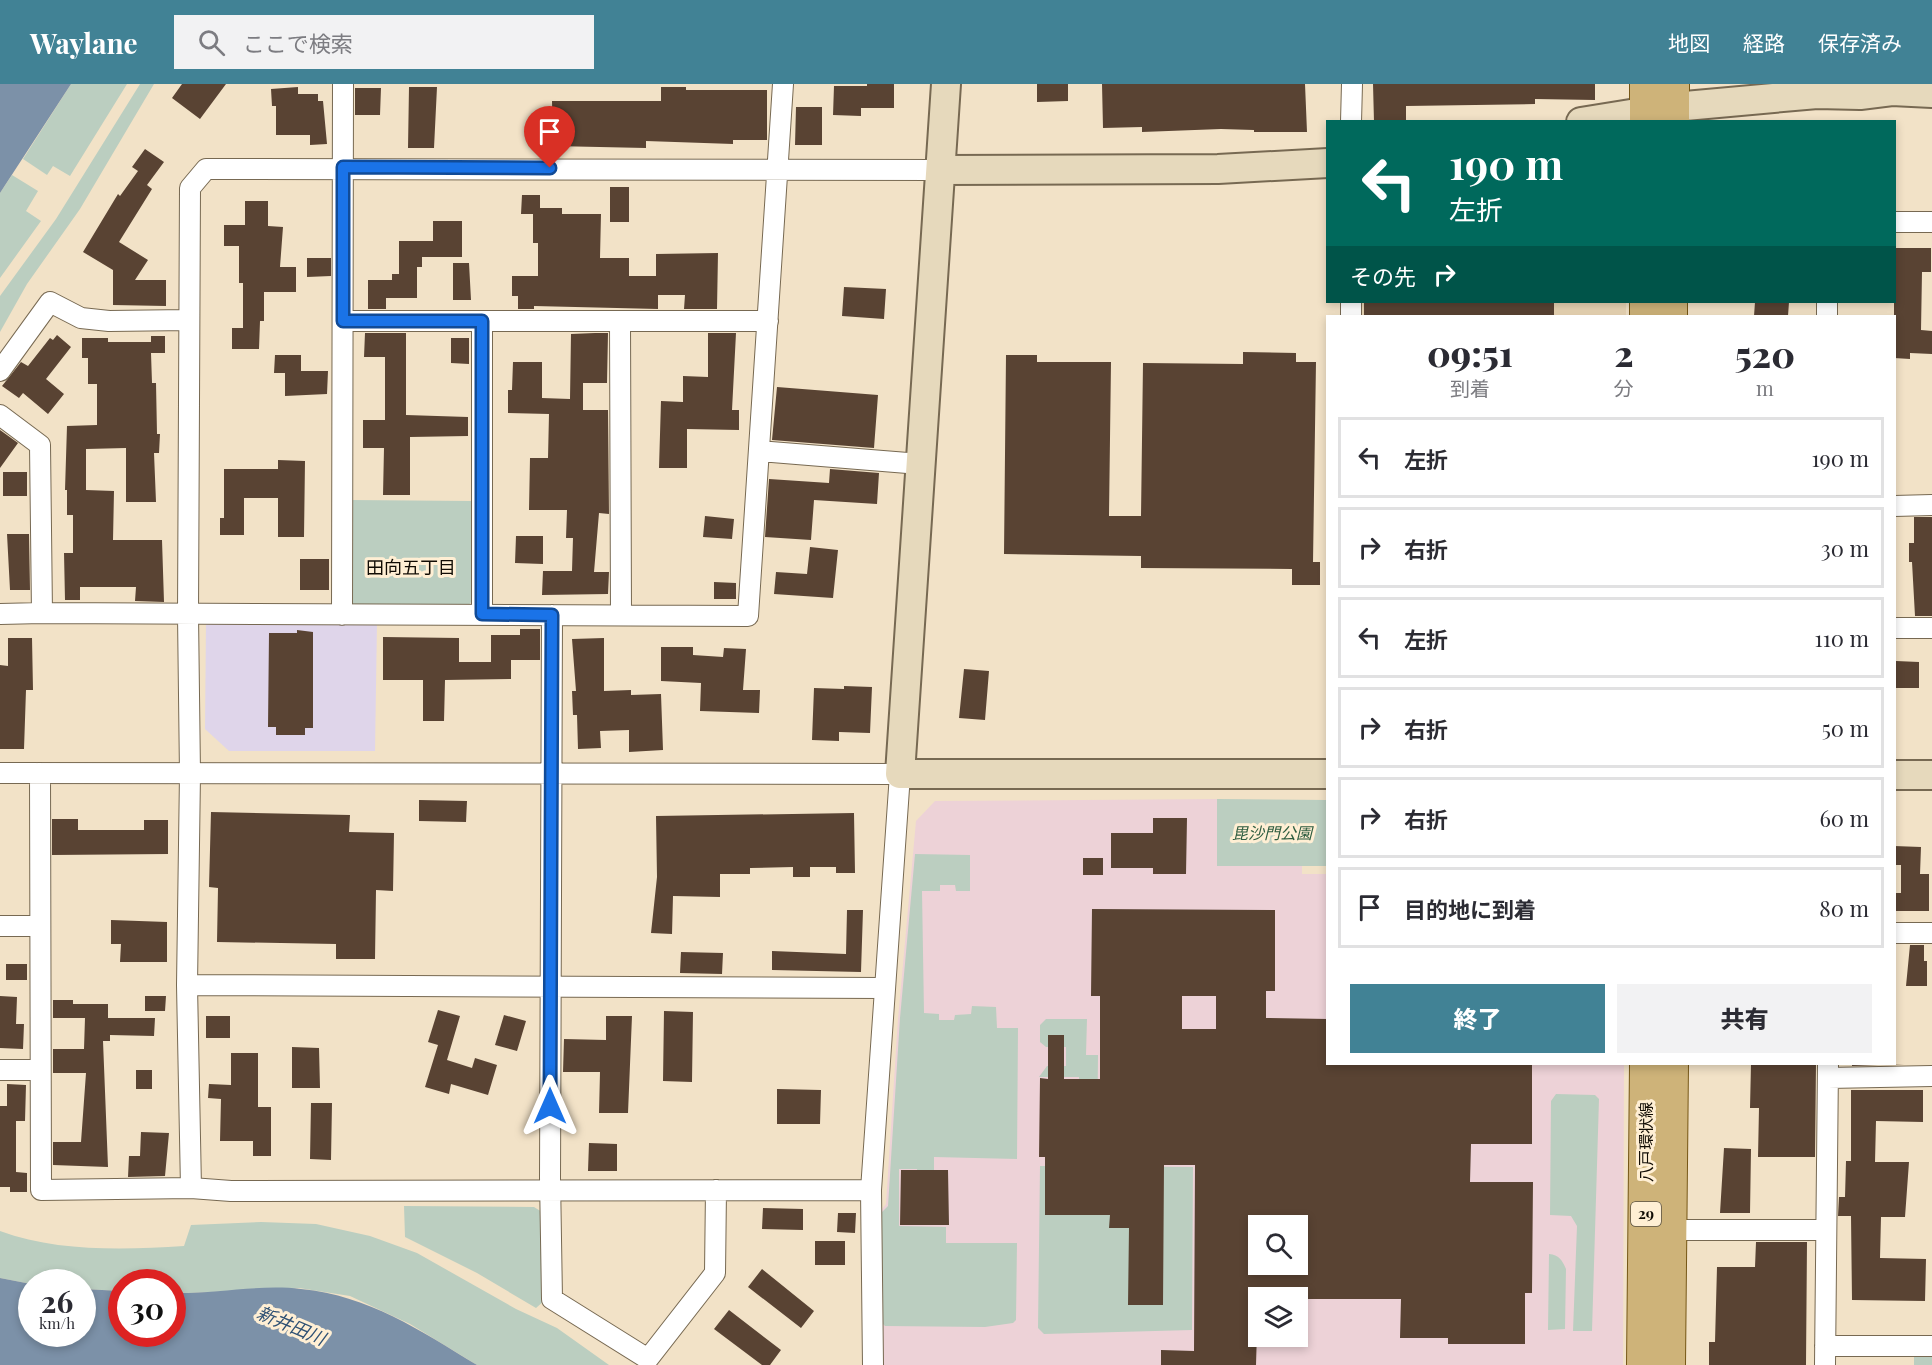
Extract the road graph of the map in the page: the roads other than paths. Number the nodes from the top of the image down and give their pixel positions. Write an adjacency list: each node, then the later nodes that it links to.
1 (343, 84): 10 (street)
2 (783, 84): 11 (street)
3 (946, 84): 12 (street)
4 (1352, 84): 7 (street)
5 (1932, 93): 6 (street)
6 (1660, 105): 8 (street)
7 (1352, 120)
8 (1590, 120)
9 (1326, 163): 12 (street)
10 (343, 167): 11 (street); 15 (street); 16 (street)
11 (780, 168): 12 (street); 18 (street)
12 (942, 170): 23 (street)
13 (1896, 222): 14 (street)
14 (1932, 222)
15 (188, 320): 20 (street); 29 (street)
16 (343, 321): 17 (street); 30 (street)
17 (482, 321): 19 (street); 28 (street)
18 (768, 321): 19 (street); 22 (street)
19 (620, 322): 32 (street)
20 (0, 371)
21 (0, 415): 26 (street)
22 (759, 451): 23 (street); 32 (street)
23 (920, 464): 39 (street)
24 (1932, 505): 25 (street)
25 (1896, 506)
26 (42, 613): 27 (street); 29 (street)
27 (0, 614)
28 (482, 614): 30 (street); 31 (street)
29 (188, 615): 30 (street); 37 (street)
30 (342, 615)
31 (552, 615): 32 (street); 38 (street)
32 (621, 615)
33 (1896, 628): 34 (street)
34 (1932, 628)
35 (0, 773): 36 (street)
36 (40, 773): 37 (street); 44 (street)
37 (190, 774): 38 (street); 47 (street)
38 (550, 774): 39 (street); 48 (street)
39 (900, 774): 40 (street); 49 (street)
40 (1326, 774)
41 (1896, 775): 42 (street)
42 (1932, 775)
43 (0, 926): 44 (street)
44 (39, 926): 53 (street)
45 (1896, 933): 46 (street)
46 (1932, 933)
47 (187, 985): 48 (street); 56 (street)
48 (550, 987): 49 (street); 57 (street)
49 (884, 988): 59 (street)
50 (1646, 1065): 65 (main road, 八戸環状線 / 29)
51 (1671, 1065): 60 (main road, 八戸環状線 / 29)
52 (0, 1070): 53 (street)
53 (39, 1070): 56 (street)
54 (1828, 1071): 55 (street); 61 (street)
55 (1932, 1076)
56 (191, 1188): 57 (street)
57 (550, 1190): 58 (street); 58 (street)
58 (716, 1190): 59 (street)
59 (871, 1190): 64 (street)
60 (1670, 1230): 61 (street); 66 (main road, 八戸環状線 / 29)
61 (1825, 1230): 63 (street)
62 (1932, 1346): 63 (street)
63 (1825, 1355)
64 (873, 1365)
65 (1643, 1365)
66 (1669, 1365)

